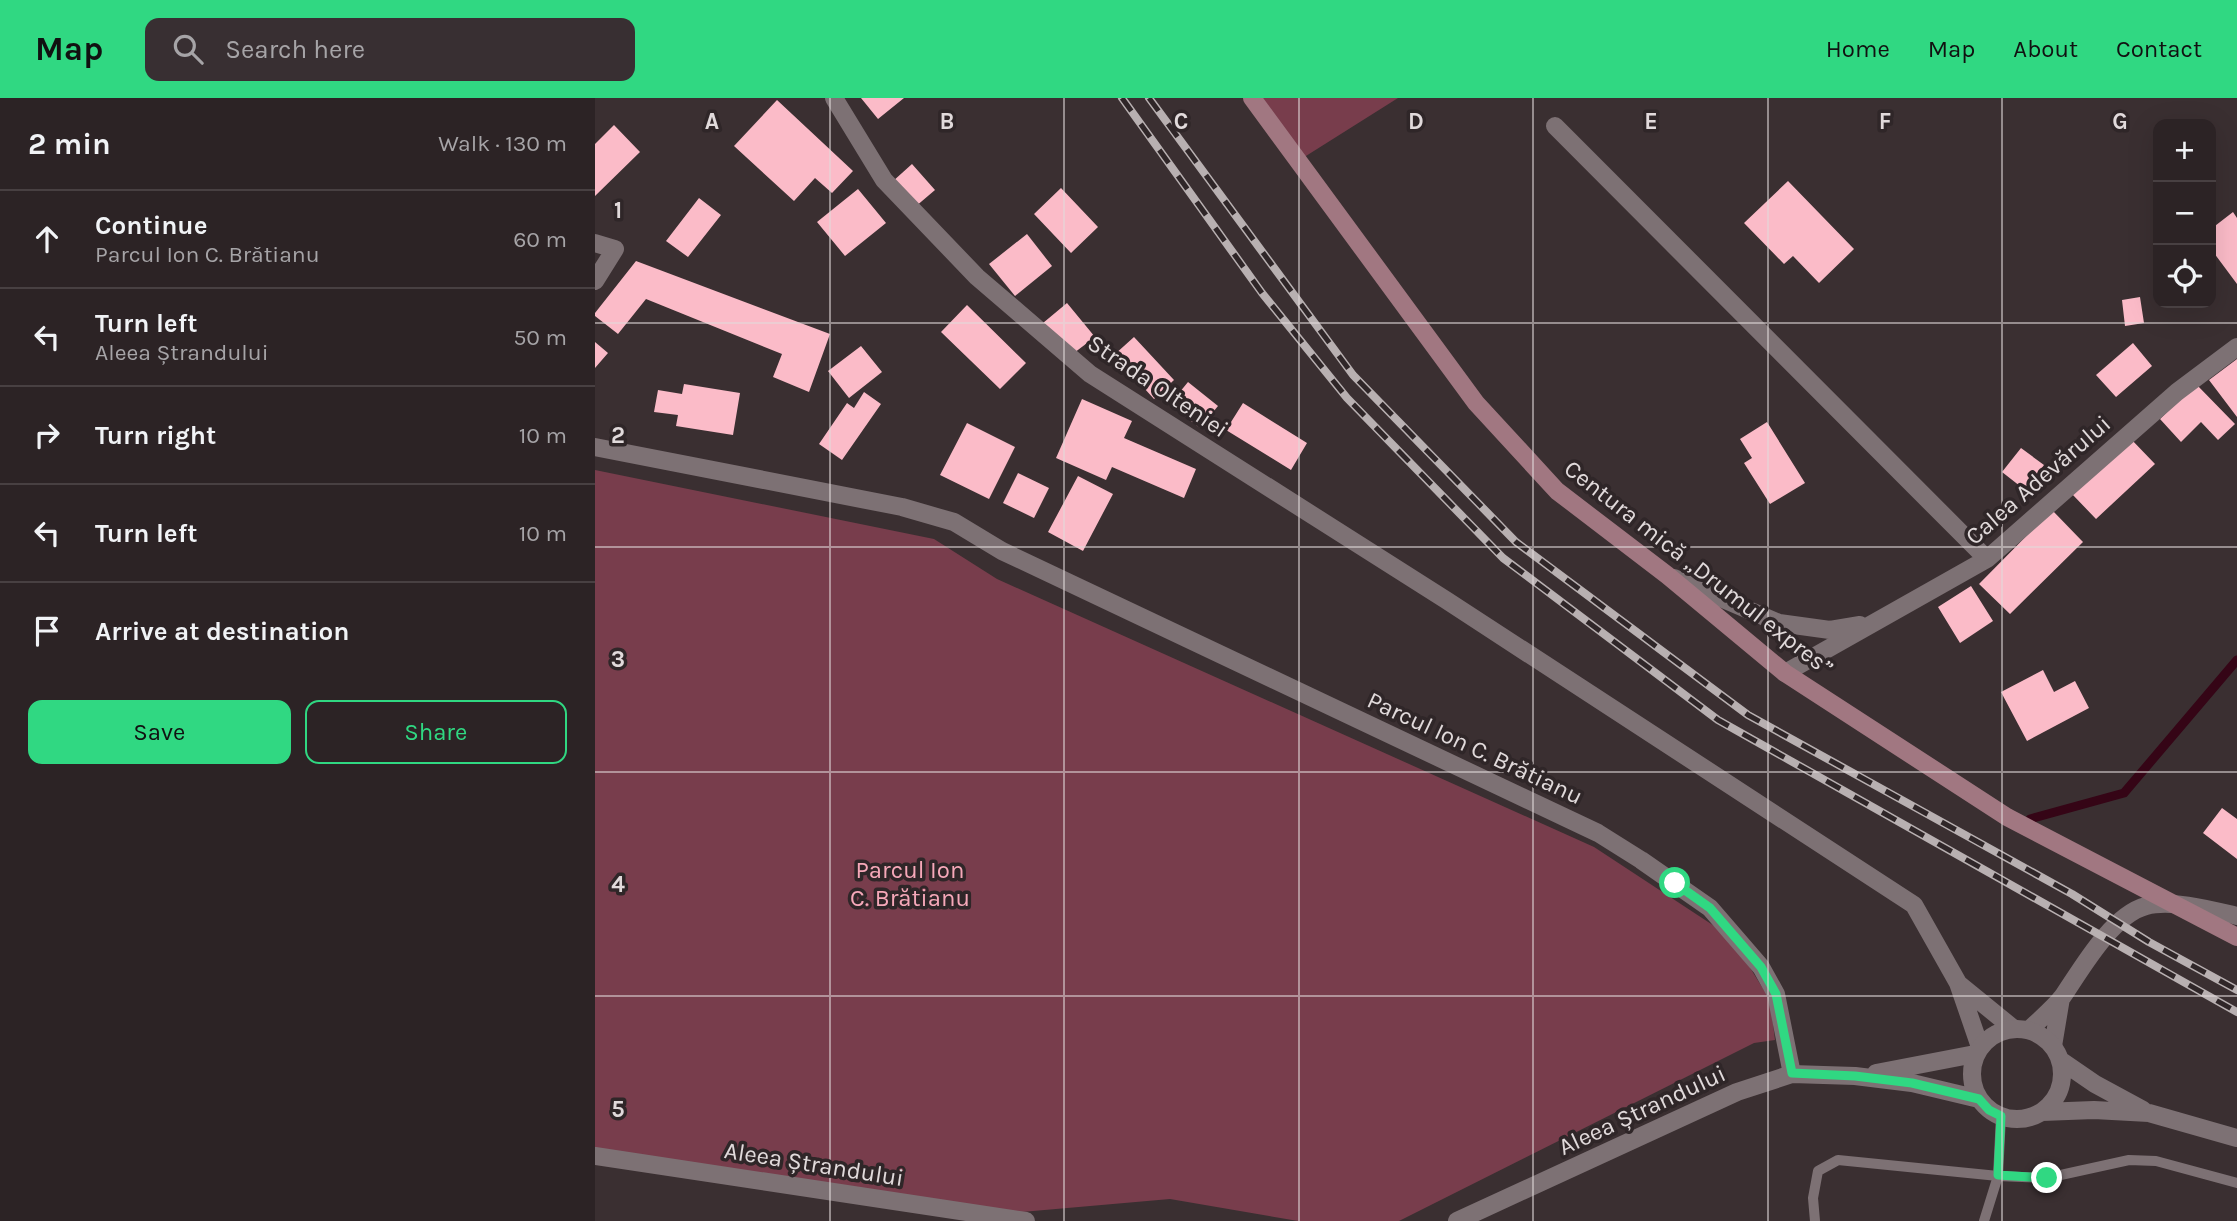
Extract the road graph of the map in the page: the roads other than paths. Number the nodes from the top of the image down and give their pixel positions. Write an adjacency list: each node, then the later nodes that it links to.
1 (834, 98): 14 (street, Strada Olteniei)
2 (1252, 98): 9 (main road, Centura mică „Drumul expres”)
3 (1555, 126): 8 (street)
4 (595, 243): 5 (street)
5 (595, 281)
6 (2237, 347): 8 (street, Calea Adevărului)
7 (595, 447): 19 (street, Parcul Ion C. Brătianu)
8 (1987, 559): 10 (street, Calea Adevărului)
9 (1667, 575): 10 (street); 11 (main road, Centura mică „Drumul expres”)
10 (1874, 623): 11 (street, Calea Adevărului)
11 (1784, 673): 13 (main road, Centura mică „Drumul expres”)
12 (2237, 916): 15 (street)
13 (2237, 937)
14 (1958, 983): 16 (street); 17 (street)
15 (2061, 998): 16 (street); 18 (street)
16 (2021, 1030): 17 (street); 18 (street)
17 (1977, 1051): 20 (street, Aleea Ștrandului); 21 (street)
18 (2057, 1053): 22 (street); 23 (street)
19 (1792, 1073): 20 (street, Aleea Ștrandului); 31 (street, Aleea Ștrandului)
20 (1855, 1076): 21 (street, Aleea Ștrandului)
21 (1979, 1099): 24 (street)
22 (2042, 1112): 23 (street); 24 (street)
23 (2149, 1114): 25 (street)
24 (2001, 1116): 27 (lane)
25 (2237, 1138)
26 (595, 1156): 29 (street, Aleea Ștrandului)
27 (1998, 1175): 28 (lane); 32 (lane); 33 (lane)
28 (2237, 1183)
29 (988, 1218): 30 (street, Aleea Ștrandului)
30 (1026, 1221)
31 (1457, 1221)
32 (1815, 1221)
33 (1984, 1221)

